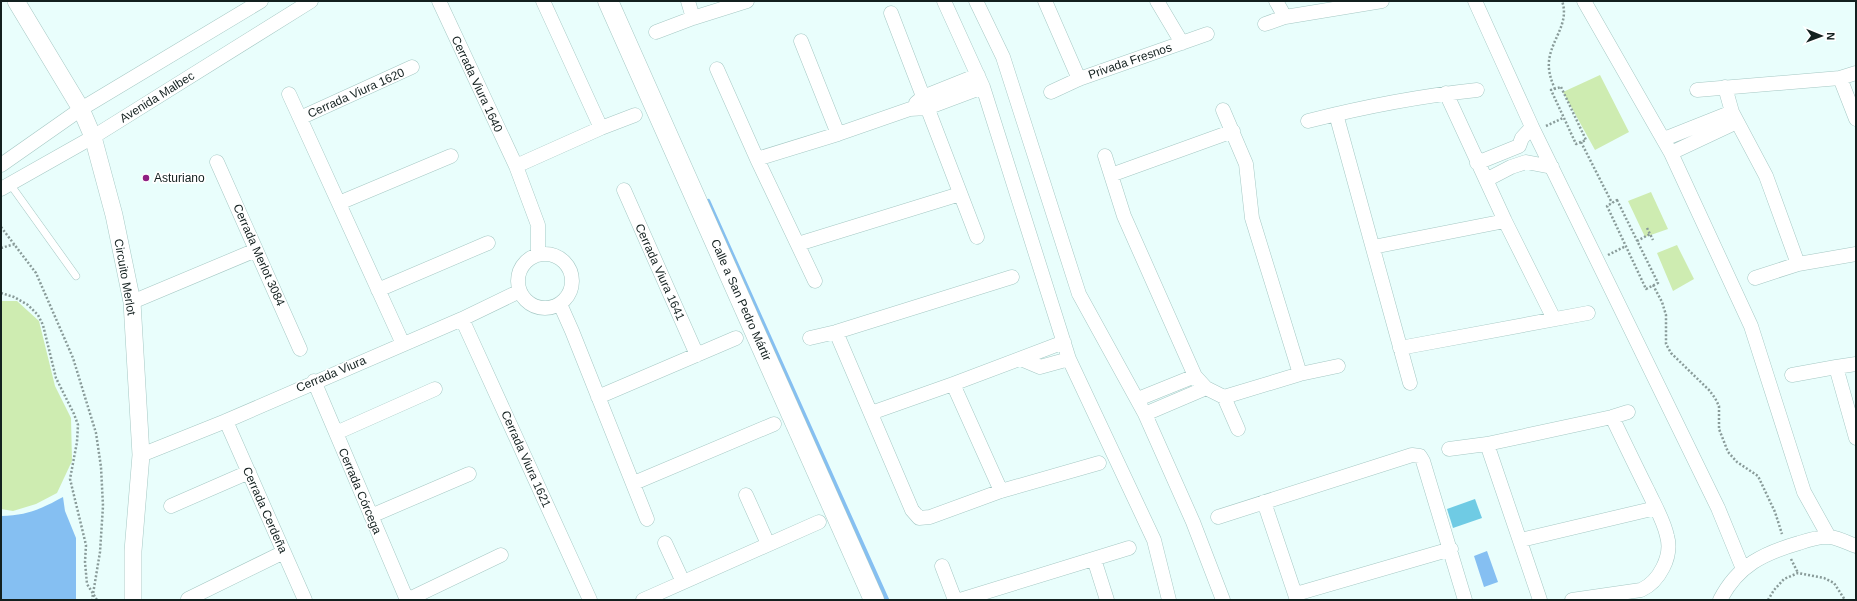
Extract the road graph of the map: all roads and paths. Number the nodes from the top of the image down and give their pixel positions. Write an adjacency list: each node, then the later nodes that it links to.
1 (16, 1): 40 (street, Circuito Merlot)
2 (261, 1): 40 (street)
3 (311, 1): 53 (street, Avenida Malbec)
4 (439, 1): 65 (street, Cerrada Viura 1640)
5 (543, 1): 49 (street)
6 (608, 1): 178 (main road, Calle a San Pedro Mártir)
7 (688, 1): 20 (street)
8 (747, 1): 20 (street)
9 (944, 1): 31 (street)
10 (976, 1): 128 (street)
11 (1045, 1): 29 (street, Privada Fresnos)
12 (1157, 1): 25 (street, Privada Fresnos)
13 (1276, 1): 19 (street)
14 (1382, 1): 19 (street)
15 (1475, 1): 50 (street)
16 (1562, 1): 33 (path)
17 (1584, 1): 54 (street)
18 (892, 13): 39 (street)
19 (1285, 17): 21 (street)
20 (693, 18): 22 (street)
21 (1265, 24)
22 (656, 32)
23 (1207, 34): 25 (street, Privada Fresnos)
24 (801, 41): 52 (street)
25 (1182, 43): 29 (street, Privada Fresnos)
26 (412, 67): 45 (street, Cerrada Viura 1620)
27 (717, 69): 60 (street)
28 (1856, 73): 30 (street)
29 (1079, 78): 36 (street, Privada Fresnos)
30 (1840, 78): 32 (street); 47 (street)
31 (980, 81): 39 (street); 108 (street)
32 (1725, 87): 35 (street); 44 (street)
33 (1555, 89): 46 (path); 55 (path)
34 (1477, 90): 37 (street)
35 (1697, 90)
36 (1052, 92)
37 (1446, 93): 42 (street); 64 (street)
38 (289, 94): 45 (street, Cerrada Viura 1620)
39 (925, 102): 52 (street); 71 (street)
40 (81, 109): 53 (street, Circuito Merlot); 61 (street)
41 (1223, 110): 51 (street)
42 (1336, 114): 48 (street); 85 (street)
43 (635, 115): 49 (street)
44 (1734, 117): 54 (street); 57 (street); 91 (street)
45 (300, 118): 72 (street, Cerrada Viura 1620)
46 (1563, 118): 50 (path); 55 (path)
47 (1856, 119)
48 (1308, 121)
49 (601, 128): 65 (street)
50 (1534, 129): 56 (street); 66 (street)
51 (1233, 131): 67 (street); 118 (street)
52 (838, 134): 60 (street)
53 (93, 137): 69 (street, Avenida Malbec); 100 (street, Circuito Merlot)
54 (1664, 139): 57 (street)
55 (1581, 142): 73 (path)
56 (1519, 146): 63 (street); 64 (street)
57 (1672, 153): 154 (street)
58 (451, 156): 72 (street)
59 (1104, 156): 67 (street)
60 (757, 159): 83 (street)
61 (2, 162)
62 (218, 162): 87 (street, Cerrada Merlot 3084)
63 (1526, 162): 66 (street); 68 (street)
64 (1478, 163): 68 (street)
65 (516, 166): 89 (street, Cerrada Viura 1640)
66 (1552, 167): 90 (street)
67 (1111, 175): 120 (street)
68 (1486, 180): 74 (street)
69 (5, 186): 92 (lane)
70 (624, 190): 112 (street, Cerrada Viura 1641)
71 (960, 194): 78 (street); 83 (street)
72 (339, 203): 97 (street, Cerrada Viura 1620)
73 (1612, 203): 80 (path); 84 (path)
74 (1504, 221): 85 (street); 104 (street)
75 (1, 227): 82 (path)
76 (1647, 228): 77 (path)
77 (1650, 234): 79 (path); 80 (path)
78 (977, 237)
79 (1654, 240)
80 (1637, 241): 96 (path)
81 (488, 243): 97 (street)
82 (15, 244): 86 (path); 168 (path)
83 (798, 244): 95 (street)
84 (1626, 246): 90 (path); 96 (path)
85 (1373, 247): 110 (street)
86 (1, 248)
87 (256, 250): 100 (street); 111 (street, Cerrada Merlot 3084)
88 (1856, 254): 91 (street)
89 (538, 255): 98 (street); 101 (street)
90 (1597, 260): 166 (street)
91 (1798, 264): 94 (street)
92 (76, 276)
93 (1012, 277): 105 (street)
94 (1755, 278)
95 (815, 281)
96 (1653, 285): 158 (path)
97 (378, 290): 109 (street, Cerrada Viura 1620)
98 (520, 291): 101 (street); 103 (street, Cerrada Viura)
99 (1, 293): 168 (path)
100 (132, 302): 140 (street, Circuito Merlot)
101 (560, 304): 126 (street)
102 (1588, 313): 104 (street)
103 (462, 319): 109 (street, Cerrada Viura); 176 (street, Cerrada Viura 1621)
104 (1554, 319): 110 (street)
105 (836, 332): 107 (street); 130 (street)
106 (736, 338): 112 (street)
107 (810, 338)
108 (1064, 342): 113 (street); 114 (street)
109 (402, 344): 121 (street, Cerrada Viura)
110 (1400, 348): 122 (street)
111 (300, 349)
112 (697, 355): 126 (street)
113 (1021, 359): 114 (street); 123 (street)
114 (1069, 359): 182 (street)
115 (1856, 364): 117 (street)
116 (1338, 366): 118 (street)
117 (1836, 367): 119 (street); 137 (street)
118 (1300, 374): 127 (street)
119 (1792, 375)
120 (1195, 376): 124 (street); 128 (street)
121 (314, 381): 133 (street, Cerrada Viura); 136 (street, Cerrada Córcega)
122 (1410, 383)
123 (953, 384): 130 (street); 145 (street)
124 (1206, 388): 127 (street); 131 (street)
125 (435, 389): 136 (street)
126 (598, 397): 144 (street)
127 (1224, 398): 135 (street)
128 (1138, 399): 131 (street)
129 (1628, 412): 132 (street)
130 (871, 413): 145 (street)
131 (1145, 414): 183 (street)
132 (1612, 417): 138 (street); 149 (street)
133 (226, 421): 140 (street, Cerrada Viura); 142 (street, Cerrada Cerdeña)
134 (774, 424): 144 (street)
135 (1238, 429)
136 (336, 433): 150 (street, Cerrada Córcega)
137 (1856, 438)
138 (1487, 444): 139 (street); 155 (street)
139 (1449, 449)
140 (142, 455): 173 (street, Circuito Merlot)
141 (1099, 463): 145 (street)
142 (249, 472): 148 (street); 162 (street, Cerrada Cerdeña)
143 (469, 474): 150 (street)
144 (634, 483): 152 (street)
145 (1001, 491)
146 (746, 495): 157 (street)
147 (1264, 502): 151 (street); 161 (street); 169 (street)
148 (171, 506)
149 (1656, 508): 155 (street); 186 (street)
150 (371, 516): 175 (street, Cerrada Córcega)
151 (1218, 517)
152 (648, 519)
153 (819, 522): 157 (street)
154 (1829, 537): 158 (street); 159 (street)
155 (1521, 540): 185 (street)
156 (665, 543): 167 (street)
157 (768, 544): 167 (street)
158 (1786, 546): 166 (street)
159 (1856, 546)
160 (1129, 548): 164 (street)
161 (1451, 550): 169 (street); 184 (street)
162 (284, 552): 170 (street); 174 (street, Cerrada Cerdeña)
163 (501, 555): 175 (street)
164 (1094, 559): 180 (street); 181 (street)
165 (942, 566): 179 (street)
166 (1743, 569): 187 (street)
167 (683, 582): 177 (street)
168 (93, 595): 171 (path); 172 (path)
169 (1296, 597)
170 (188, 598)
171 (92, 600)
172 (96, 600)
173 (133, 600)
174 (305, 600)
175 (407, 600)
176 (590, 600)
177 (643, 600)
178 (874, 600)
179 (955, 600)
180 (960, 600)
181 (1107, 600)
182 (1169, 600)
183 (1223, 600)
184 (1465, 600)
185 (1540, 600)
186 (1572, 600)
187 (1720, 600)
188 (1768, 600): 189 (path)
189 (1845, 600)

